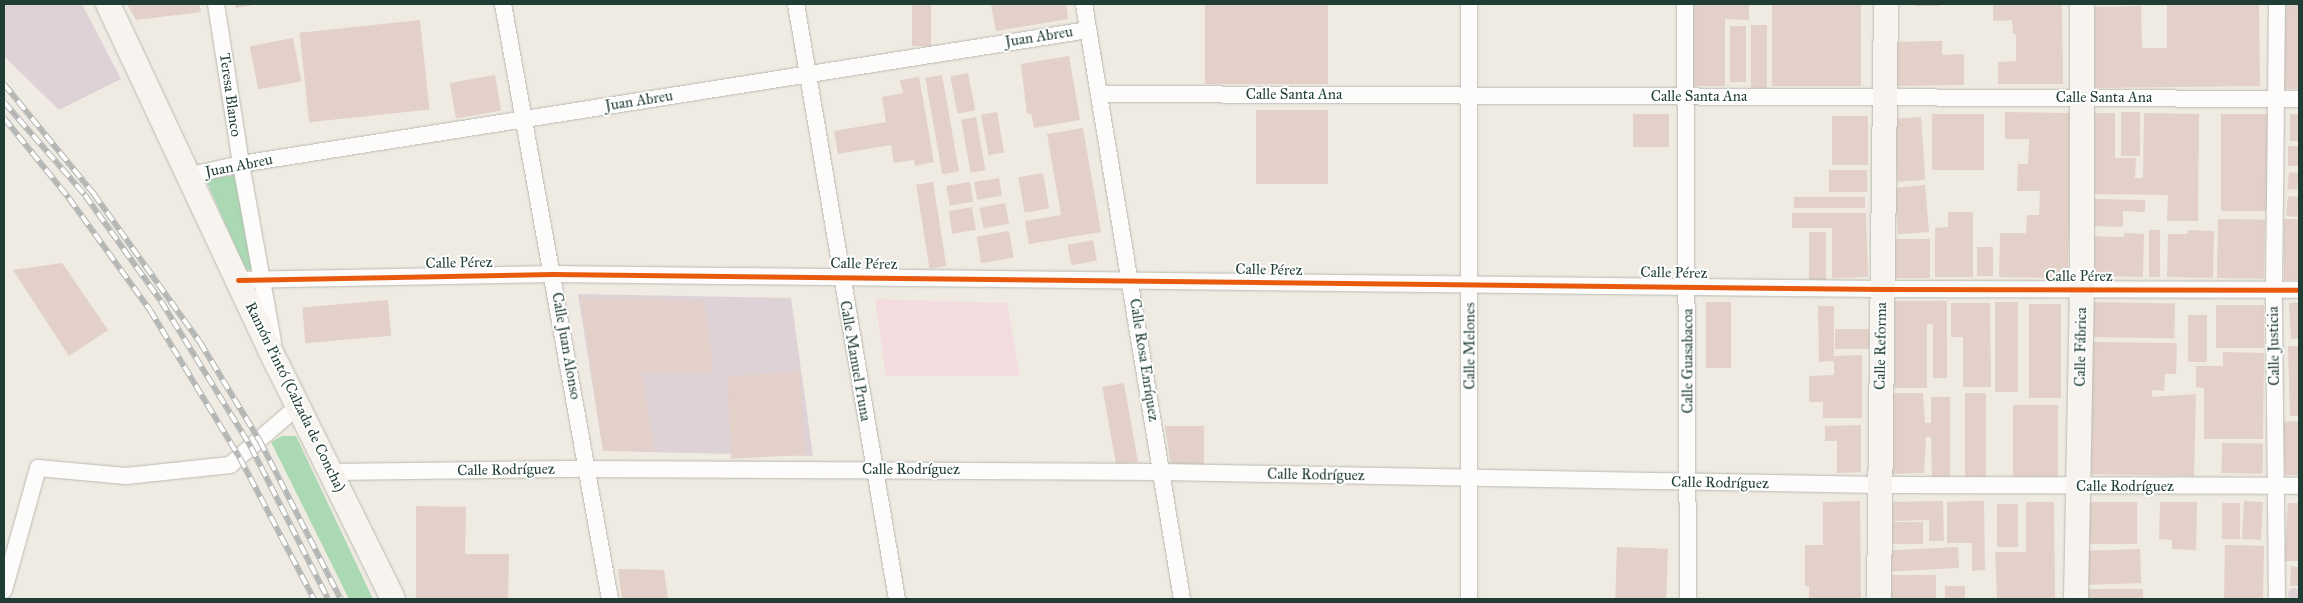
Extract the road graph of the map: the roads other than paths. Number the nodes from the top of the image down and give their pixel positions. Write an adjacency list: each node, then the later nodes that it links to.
1 (108, 4): 22 (street, Ramón Pintó (Calzada de Concha))
2 (216, 4): 21 (street, Teresa Blanco)
3 (504, 4): 20 (street, Calle Juan Alonso)
4 (796, 4): 12 (street, Calle Manuel Pruna)
5 (1084, 4): 11 (street, Calle Rosa Enríquez)
6 (1469, 4): 14 (street, Calle Melones)
7 (1685, 4): 15 (street, Calle Guasabacoa)
8 (1886, 4): 16 (street, Calle Reforma)
9 (2082, 4): 17 (street, Calle Fábrica)
10 (2277, 4): 18 (street, Calle Justicia)
11 (1088, 30): 12 (street, Juan Abreu); 13 (street, Calle Rosa Enríquez)
12 (810, 74): 20 (street, Juan Abreu); 24 (street, Calle Manuel Pruna)
13 (1099, 94): 14 (street, Calle Santa Ana); 27 (street, Calle Rosa Enríquez)
14 (1469, 97): 15 (street, Calle Santa Ana); 28 (street, Calle Melones)
15 (1684, 97): 16 (street, Calle Santa Ana); 29 (street, Calle Guasabacoa)
16 (1886, 97): 17 (street, Calle Santa Ana); 30 (street, Calle Reforma)
17 (2082, 98): 18 (street, Calle Santa Ana); 31 (street, Calle Fábrica)
18 (2276, 99): 19 (street, Calle Santa Ana); 32 (street, Calle Justicia)
19 (2299, 99)
20 (524, 119): 21 (street, Juan Abreu); 23 (street, Calle Juan Alonso)
21 (240, 164): 22 (street, Juan Abreu); 25 (street, Teresa Blanco)
22 (191, 175): 26 (street, Ramón Pintó (Calzada de Concha))
23 (553, 274): 24 (street, Calle Pérez); 25 (street, Calle Pérez); 36 (street, Calle Juan Alonso)
24 (841, 276): 27 (street, Calle Pérez); 37 (street, Calle Manuel Pruna)
25 (262, 278): 26 (street, Calle Pérez); 34 (street, Teresa Blanco)
26 (238, 280): 34 (street, Ramón Pintó (Calzada de Concha))
27 (1131, 281): 28 (street, Calle Pérez); 39 (street, Calle Rosa Enríquez)
28 (1470, 284): 29 (street, Calle Pérez); 40 (street, Calle Melones)
29 (1688, 285): 30 (street, Calle Pérez); 41 (street, Calle Guasabacoa)
30 (1882, 289): 31 (street, Calle Pérez); 42 (street, Calle Reforma)
31 (2082, 289): 32 (street, Calle Pérez); 45 (street, Calle Fábrica)
32 (2274, 290): 33 (street, Calle Pérez); 43 (street, Calle Justicia)
33 (2299, 290)
34 (277, 364): 35 (street, Ramón Pintó (Calzada de Concha))
35 (298, 406): 38 (street, Ramón Pintó (Calzada de Concha)); 46 (street)
36 (588, 469): 37 (street, Calle Rodríguez); 38 (street, Calle Rodríguez); 48 (street, Calle Juan Alonso)
37 (874, 470): 39 (street, Calle Rodríguez); 49 (street, Calle Manuel Pruna)
38 (332, 472): 47 (street, Ramón Pintó (Calzada de Concha))
39 (1162, 472): 40 (street, Calle Rodríguez); 50 (street, Calle Rosa Enríquez)
40 (1469, 478): 41 (street, Calle Rodríguez); 51 (street, Calle Melones)
41 (1688, 483): 42 (street, Calle Rodríguez); 52 (street, Calle Guasabacoa)
42 (1879, 485): 45 (street, Calle Rodríguez); 53 (street, Calle Reforma)
43 (2276, 486): 44 (street, Calle Rodríguez); 45 (street, Calle Rodríguez); 55 (street, Calle Justicia)
44 (2299, 486)
45 (2077, 487): 54 (street, Calle Fábrica)
46 (4, 590)
47 (392, 599)
48 (610, 599)
49 (897, 599)
50 (1182, 599)
51 (1469, 599)
52 (1688, 599)
53 (1880, 599)
54 (2076, 599)
55 (2277, 599)

